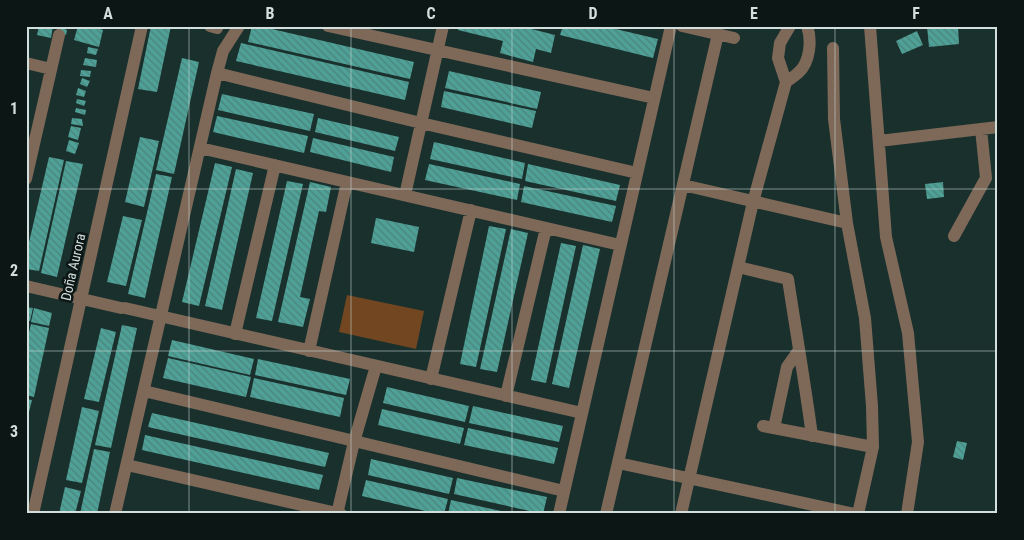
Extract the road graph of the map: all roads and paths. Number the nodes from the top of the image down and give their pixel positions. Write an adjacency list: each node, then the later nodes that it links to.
1 (142, 26): 42 (street, Doña Aurora)
2 (210, 26): 3 (street)
3 (218, 26)
4 (239, 26): 19 (street)
5 (328, 26): 16 (street)
6 (443, 26): 16 (street)
7 (671, 26): 21 (street)
8 (682, 26): 12 (street)
9 (790, 26): 20 (street)
10 (807, 26): 20 (street)
11 (870, 26): 26 (street)
12 (718, 34): 14 (street); 32 (street)
13 (59, 35): 18 (street)
14 (734, 38)
15 (833, 48): 36 (street)
16 (438, 51): 21 (street); 22 (street)
17 (26, 63): 18 (street)
18 (51, 69): 25 (street)
19 (217, 73): 22 (street); 27 (street)
20 (786, 82): 34 (street)
21 (654, 98): 29 (street)
22 (421, 123): 29 (street); 33 (street)
23 (998, 127): 24 (street)
24 (982, 129): 26 (street); 38 (street)
25 (31, 136): 30 (street)
26 (879, 141): 66 (street)
27 (200, 148): 28 (street); 43 (street)
28 (274, 165): 31 (street); 44 (street)
29 (637, 173): 39 (street)
30 (26, 179)
31 (347, 182): 33 (street); 46 (street)
32 (683, 185): 34 (street); 55 (street)
33 (405, 195): 35 (street)
34 (753, 202): 36 (street); 40 (street)
35 (471, 210): 37 (street); 48 (street)
36 (847, 223): 54 (street)
37 (546, 228): 39 (street); 50 (street)
38 (954, 236)
39 (620, 245): 51 (street)
40 (738, 267): 45 (street); 57 (street)
41 (26, 286): 42 (street)
42 (81, 299): 43 (street); 60 (street, Doña Aurora)
43 (161, 317): 44 (street); 49 (street)
44 (235, 334): 46 (street)
45 (799, 350): 52 (street); 52 (street)
46 (309, 351): 47 (street)
47 (376, 366): 48 (street); 53 (street)
48 (431, 379): 50 (street)
49 (144, 391): 53 (street); 56 (street)
50 (506, 396): 51 (street)
51 (582, 413): 58 (street)
52 (812, 436): 54 (street)
53 (354, 442): 58 (street); 59 (street)
54 (873, 447): 65 (street)
55 (618, 463): 57 (street); 63 (street)
56 (126, 465): 59 (street); 61 (street)
57 (690, 478): 64 (street); 65 (street)
58 (564, 491): 62 (street)
59 (338, 513)
60 (33, 514)
61 (115, 514)
62 (558, 514)
63 (606, 514)
64 (682, 514)
65 (857, 514)
66 (907, 514)

